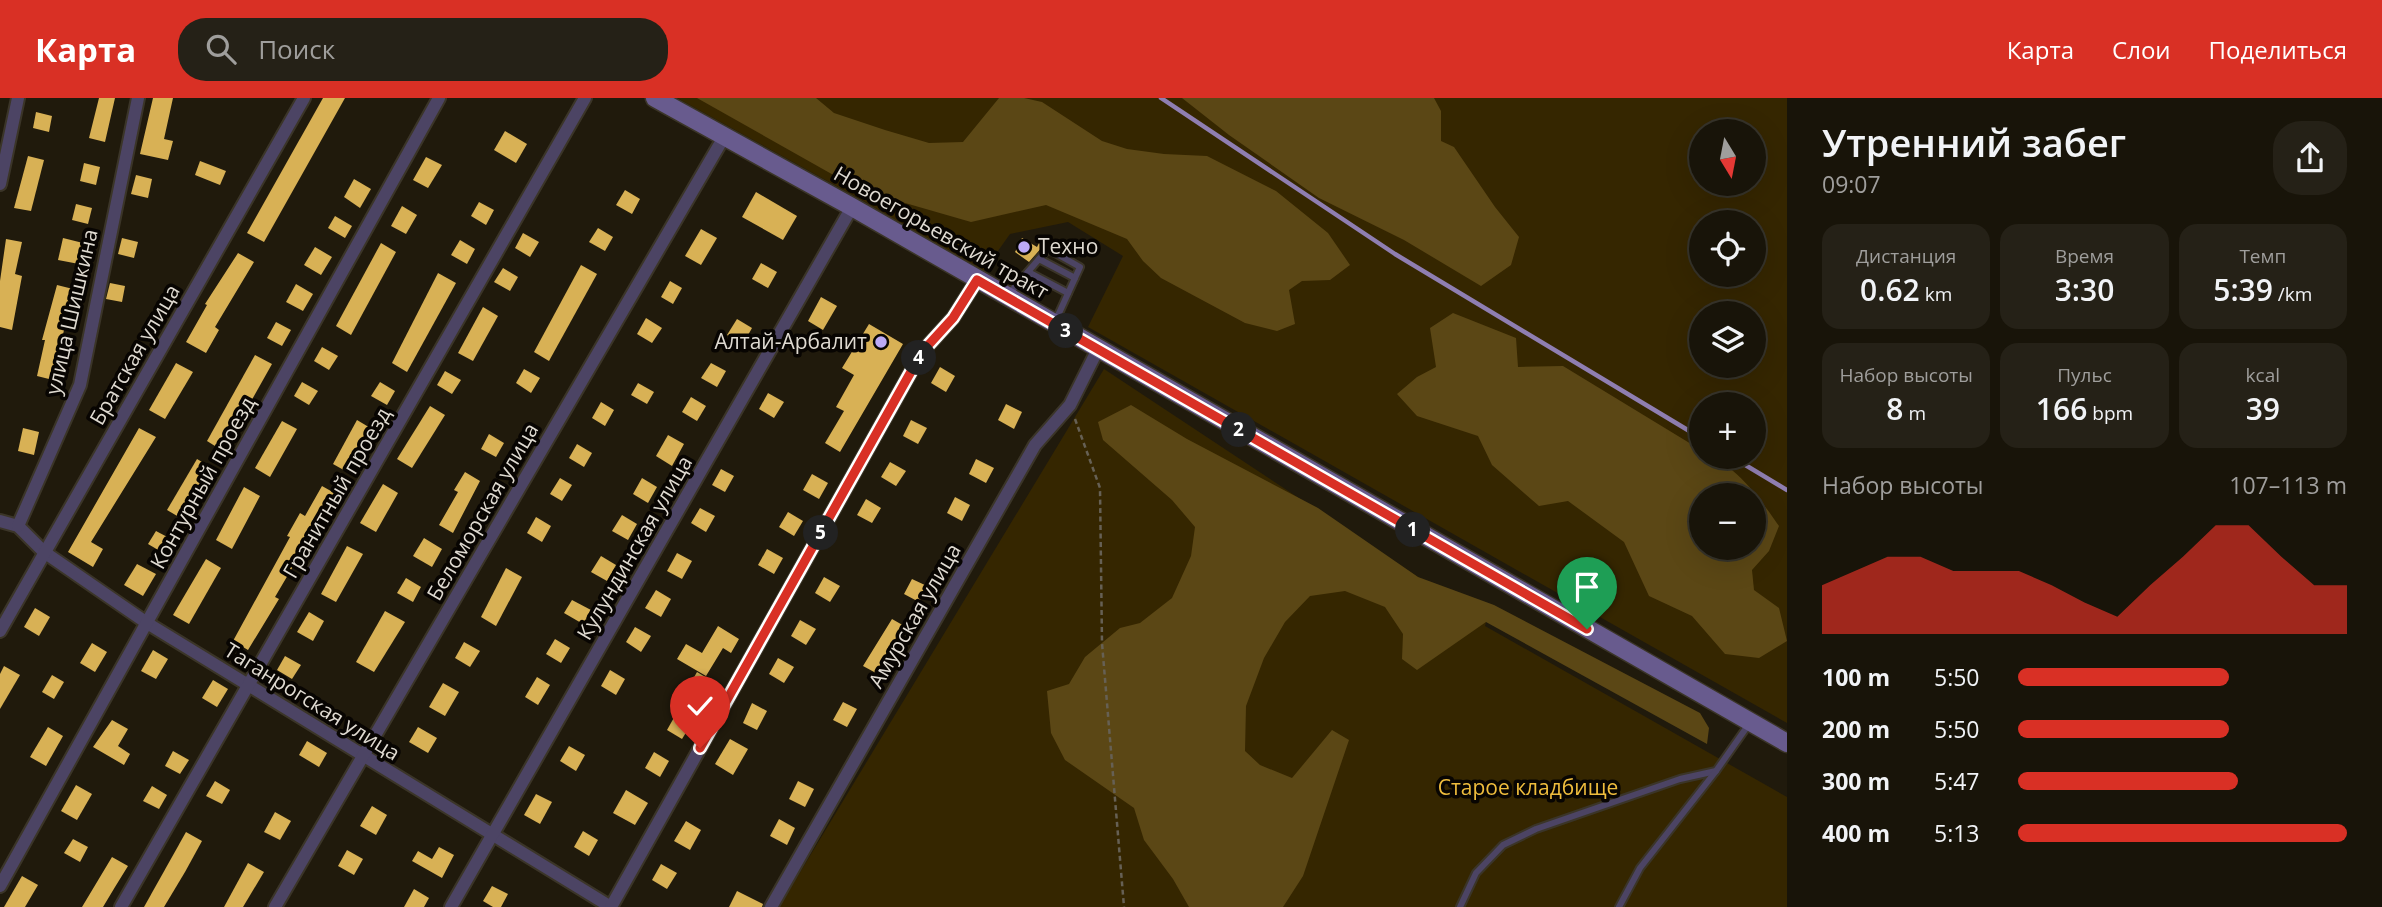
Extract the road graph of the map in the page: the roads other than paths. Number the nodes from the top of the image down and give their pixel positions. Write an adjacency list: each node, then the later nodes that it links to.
1 (18, 98): 8 (street)
2 (138, 98): 19 (street, улица Шишкина)
3 (304, 98): 20 (street, Братская улица)
4 (439, 98): 21 (street, Контурный проезд)
5 (585, 98): 23 (street, Гранитный проезд)
6 (655, 98): 7 (main road, Новоегорьевский тракт)
7 (724, 137): 9 (main road, Новоегорьевский тракт); 26 (street, Беломорская улица)
8 (0, 184)
9 (852, 207): 13 (main road, Новоегорьевский тракт); 28 (street, Кулундинская улица)
10 (1039, 259): 11 (lane); 12 (lane); 12 (lane)
11 (1028, 272): 14 (lane); 15 (lane)
12 (1075, 278): 14 (lane)
13 (977, 280): 15 (main road, Новоегорьевский тракт); 33 (street)
14 (1068, 293): 16 (lane)
15 (1007, 296): 16 (main road, Новоегорьевский тракт)
16 (1054, 324): 17 (main road, Новоегорьевский тракт)
17 (1098, 349): 24 (main road, Новоегорьевский тракт); 34 (street, Амурская улица)
18 (0, 521): 19 (street, Таганрогская улица)
19 (18, 526): 20 (street, Таганрогская улица)
20 (44, 552): 21 (street, Таганрогская улица); 22 (street, Братская улица)
21 (147, 623): 23 (street, Таганрогская улица); 29 (street, Контурный проезд)
22 (0, 631)
23 (250, 685): 26 (street, Таганрогская улица); 30 (street, Гранитный проезд)
24 (1750, 722): 25 (main road, Новоегорьевский тракт); 27 (lane)
25 (1787, 743)
26 (363, 756): 28 (street, Таганрогская улица); 31 (street, Беломорская улица)
27 (1716, 771): 35 (lane); 36 (lane)
28 (492, 836): 32 (street, Кулундинская улица); 33 (street, Таганрогская улица)
29 (0, 886)
30 (121, 907)
31 (275, 907)
32 (451, 907)
33 (611, 907)
34 (771, 907)
35 (1460, 907)
36 (1619, 907)

